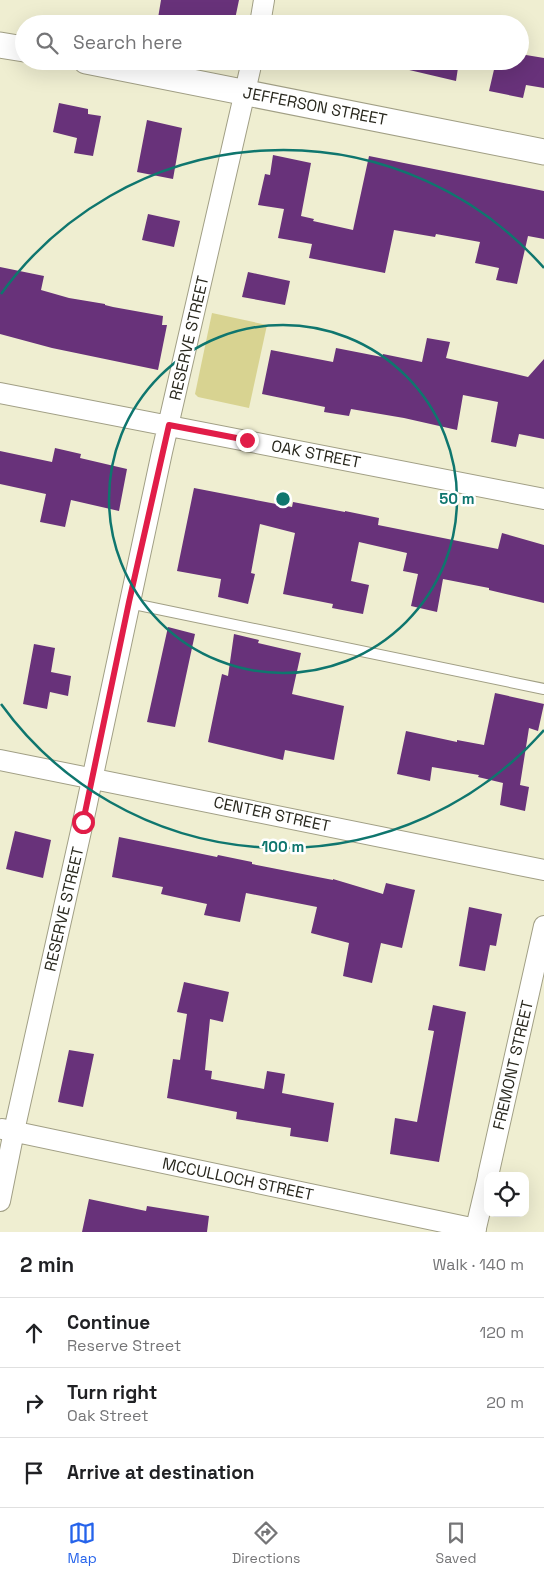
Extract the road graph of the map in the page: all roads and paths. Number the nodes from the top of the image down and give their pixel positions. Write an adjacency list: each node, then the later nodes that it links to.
1 (264, 0): 2 (street)
2 (262, 15)
3 (0, 45): 4 (street)
4 (15, 48)
5 (132, 70): 7 (street, JEFFERSON STREET)
6 (250, 70): 7 (street, RESERVE STREET)
7 (246, 92): 8 (street, JEFFERSON STREET); 10 (street, RESERVE STREET)
8 (544, 152)
9 (0, 393): 10 (street, OAK STREET)
10 (169, 425): 11 (street, OAK STREET); 12 (street, RESERVE STREET)
11 (544, 499)
12 (129, 602): 13 (lane); 15 (street, RESERVE STREET)
13 (544, 689)
14 (0, 760): 15 (street, CENTER STREET)
15 (93, 778): 16 (street, CENTER STREET); 18 (street, RESERVE STREET)
16 (544, 870)
17 (544, 926): 19 (street, FREMONT STREET)
18 (7, 1130): 21 (street, RESERVE STREET); 22 (street, MCCULLOCH STREET)
19 (489, 1172)
20 (484, 1194): 22 (street, FREMONT STREET)
21 (0, 1201)
22 (476, 1231)

